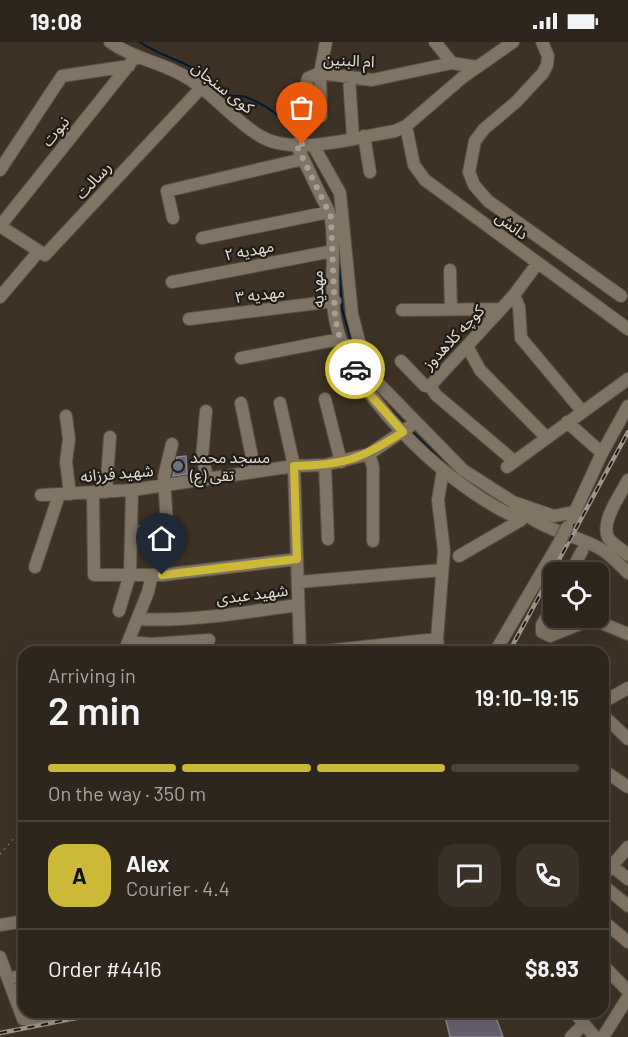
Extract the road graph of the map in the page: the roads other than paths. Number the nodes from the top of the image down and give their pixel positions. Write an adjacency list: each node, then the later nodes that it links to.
1 (110, 42): 6 (street)
2 (326, 42): 9 (street)
3 (435, 42): 7 (street)
4 (542, 42): 31 (street)
5 (510, 43): 8 (street, کوی سنجان)
6 (133, 61): 11 (street, کوی سنجان); 18 (street); 22 (street, نبوت)
7 (452, 63): 8 (street); 10 (street, ام البنین)
8 (477, 67): 14 (street, کوی سنجان)
9 (320, 73): 10 (street, ام البنین); 12 (street, ام البنین); 13 (street)
10 (349, 76): 15 (street)
11 (201, 88): 16 (street, کوی سنجان); 24 (street, رسالت)
12 (302, 106)
13 (321, 116)
14 (406, 126): 15 (street, کوی سنجان); 26 (street, دانش)
15 (358, 137): 16 (street, کوی سنجان); 19 (street)
16 (302, 145): 17 (street, مهدیه); 51 (street)
17 (303, 159): 20 (street, مهدیه); 21 (street)
18 (0, 170)
19 (370, 172)
20 (329, 212): 23 (street); 25 (street, مهدیه)
21 (173, 218)
22 (0, 226): 24 (street)
23 (202, 238)
24 (39, 251): 30 (street)
25 (333, 251): 28 (street, مهدیه ۲); 32 (street, مهدیه)
26 (537, 264): 29 (street, کوچه کلاهدوز); 37 (street, دانش)
27 (450, 270): 34 (street)
28 (172, 282)
29 (514, 295): 35 (street, کوچه کلاهدوز); 49 (street)
30 (0, 297)
31 (621, 297)
32 (335, 301): 36 (street, مهدیه ۳); 38 (street, مهدیه)
33 (402, 309): 34 (street, کوچه کلاهدوز)
34 (451, 309): 35 (street, کوچه کلاهدوز)
35 (501, 309): 39 (street, کوچه کلاهدوز)
36 (189, 319)
37 (628, 329)
38 (340, 339): 40 (street); 53 (street, مهدیه)
39 (467, 346): 43 (street, کوچه کلاهدوز); 55 (street)
40 (241, 358)
41 (401, 361): 43 (street)
42 (628, 379): 49 (street)
43 (430, 386): 55 (street)
44 (325, 399): 59 (street)
45 (241, 403): 63 (street)
46 (280, 404): 61 (street)
47 (628, 406): 57 (street)
48 (206, 411): 64 (street)
49 (582, 411): 52 (street)
50 (66, 416): 70 (street)
51 (415, 422): 53 (street, شهید فرزانه); 71 (street)
52 (567, 422): 55 (street); 57 (street)
53 (403, 432): 58 (street, شهید فرزانه); 62 (street, مهدیه)
54 (110, 437): 68 (street)
55 (546, 437)
56 (172, 444): 66 (street)
57 (602, 453): 72 (street)
58 (369, 454): 59 (street, شهید فرزانه); 75 (street)
59 (341, 462): 60 (street, شهید فرزانه)
60 (326, 465): 61 (street, شهید فرزانه); 74 (street)
61 (294, 466): 63 (street, شهید فرزانه); 79 (street)
62 (443, 471): 71 (street, مهدیه); 82 (street)
63 (255, 472): 64 (street, شهید فرزانه)
64 (208, 479): 66 (street, شهید فرزانه)
65 (628, 480): 77 (street)
66 (165, 485): 67 (street, شهید فرزانه); 73 (street)
67 (132, 490): 68 (street, شهید فرزانه); 84 (street)
68 (99, 492): 70 (street, شهید فرزانه); 84 (street)
69 (41, 495): 70 (street, شهید فرزانه)
70 (65, 495): 81 (street)
71 (511, 509): 72 (street); 78 (street); 83 (street)
72 (575, 512): 101 (street, bridge)
73 (167, 527)
74 (328, 539)
75 (373, 541)
76 (582, 551): 80 (street)
77 (628, 555)
78 (459, 556)
79 (297, 559): 85 (street); 86 (street)
80 (576, 562)
81 (35, 567)
82 (442, 570): 86 (street); 94 (street)
83 (628, 573)
84 (130, 574): 85 (street); 88 (street)
85 (152, 575): 89 (street)
86 (297, 582): 87 (street)
87 (298, 605): 89 (street, شهید عبدی); 98 (street)
88 (119, 611)
89 (138, 619): 96 (street)
90 (543, 623): 92 (street)
91 (609, 626): 93 (street)
92 (570, 628)
93 (628, 634)
94 (437, 639): 99 (street); 100 (street)
95 (209, 640): 97 (street)
96 (126, 646)
97 (134, 646)
98 (300, 646)
99 (371, 646)
100 (438, 646)
101 (499, 646)
102 (628, 688): 103 (street)
103 (609, 699)
104 (609, 722): 105 (street)
105 (628, 739)
106 (609, 774): 107 (street)
107 (628, 787)
108 (628, 847): 109 (street)
109 (609, 864)
110 (609, 869): 111 (street)
111 (628, 879)
112 (609, 890): 113 (street)
113 (628, 906)
114 (18, 922): 115 (street)
115 (0, 925)
116 (609, 926): 117 (street)
117 (628, 942)
118 (0, 957): 121 (street)
119 (609, 971): 122 (street)
120 (18, 976): 121 (street)
121 (8, 979): 124 (street)
122 (628, 991)
123 (628, 997): 131 (street)
124 (18, 1006)
125 (22, 1018): 126 (street)
126 (47, 1018)
127 (578, 1018): 128 (street)
128 (583, 1025): 129 (street); 130 (street)
129 (571, 1037)
130 (595, 1037)
131 (603, 1037)

